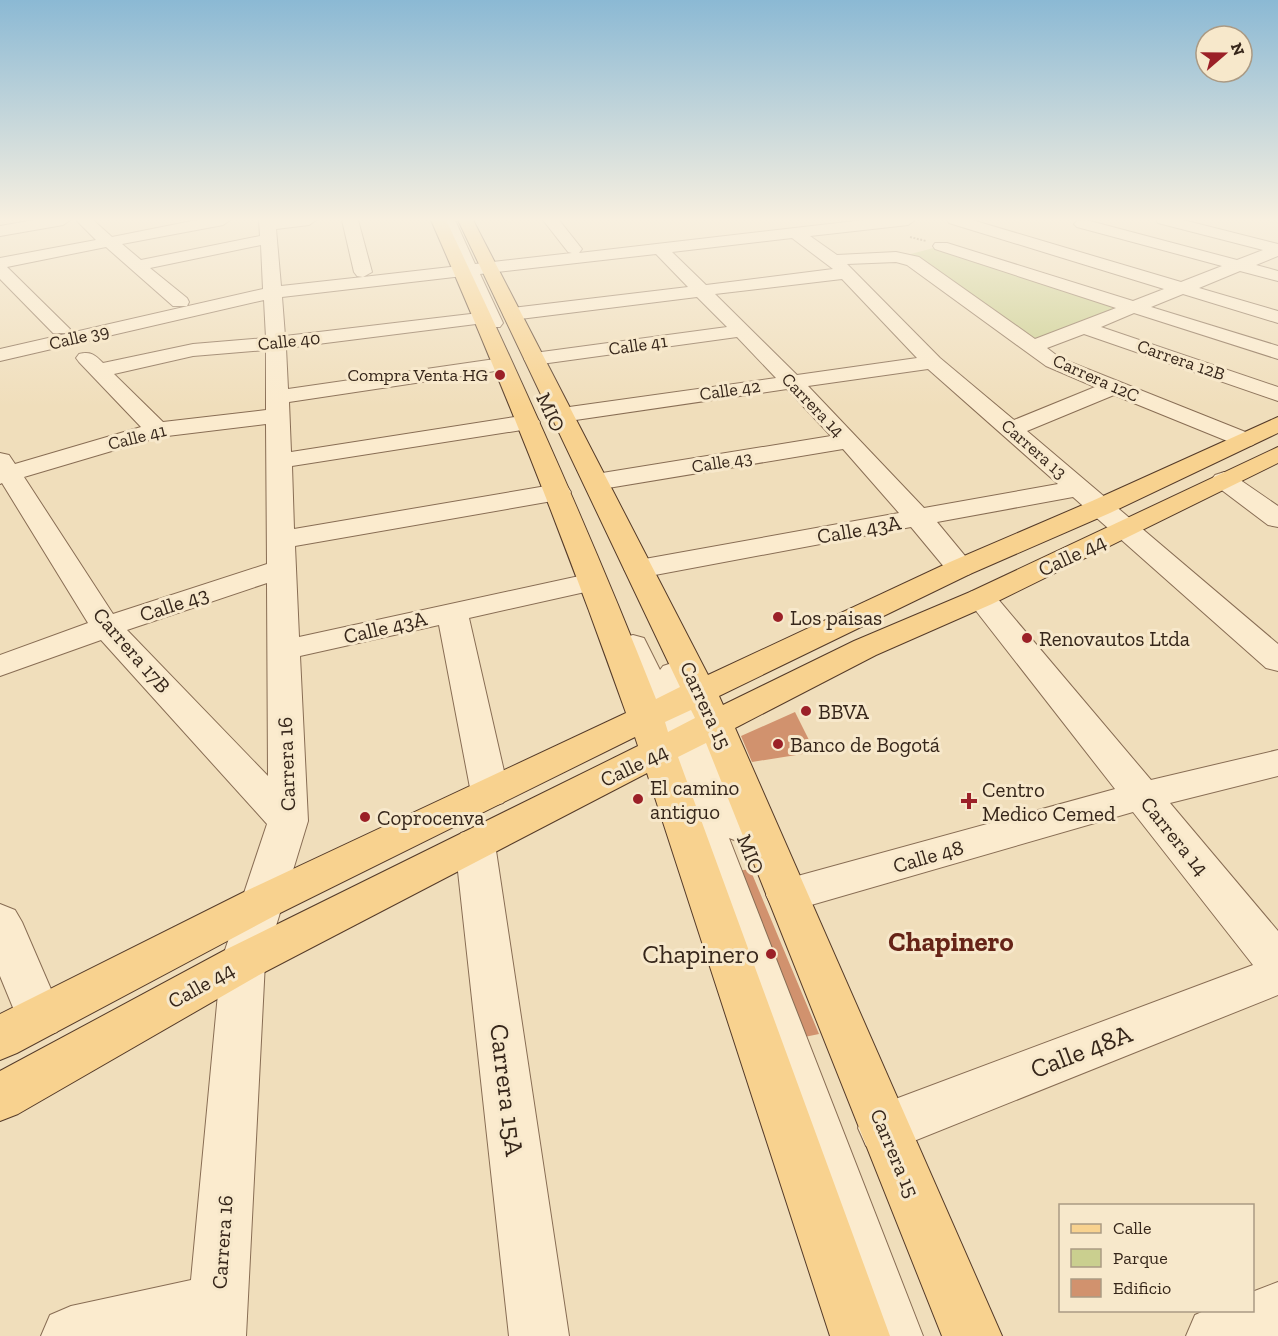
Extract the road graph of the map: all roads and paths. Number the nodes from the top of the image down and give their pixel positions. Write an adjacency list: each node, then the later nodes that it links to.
1 (13, 282): 29 (street)
2 (156, 282): 21 (street)
3 (270, 282): 18 (street, Carrera 16)
4 (369, 282): 19 (street)
5 (400, 282): 19 (street, Calle 39)
6 (477, 282): 25 (main road, Carrera 15)
7 (482, 282): 71 (street, MIO)
8 (487, 282): 23 (main road, Carrera 15)
9 (693, 282): 20 (street, Carrera 14)
10 (753, 282): 20 (street)
11 (856, 282): 36 (street, Carrera 13)
12 (943, 282): 32 (street, Carrera 12C)
13 (1056, 282): 22 (street)
14 (1169, 282): 17 (street)
15 (1170, 282): 17 (street)
16 (1196, 282): 17 (street)
17 (1185, 287): 22 (street); 24 (street)
18 (270, 288): 19 (street, Calle 39); 21 (street, Calle 39); 29 (street, Calle 39); 31 (street, Carrera 16)
19 (371, 289): 27 (street)
20 (702, 292): 23 (street); 28 (street, Carrera 14)
21 (180, 302): 29 (street, Calle 39)
22 (1134, 307): 26 (street); 33 (street)
23 (512, 314): 35 (main road, Carrera 15)
24 (1278, 315)
25 (482, 318): 27 (street, Calle 40); 37 (main road, Carrera 15)
26 (1083, 327): 32 (street); 41 (street, Carrera 12B)
27 (382, 330): 31 (street, Calle 40)
28 (741, 332): 35 (street, Calle 41); 39 (street, Carrera 14)
29 (64, 334): 30 (street, Calle 39); 34 (street, Calle 39); 38 (street)
30 (0, 342)
31 (276, 343): 38 (street, Calle 40); 42 (street, Carrera 16)
32 (1033, 347): 40 (street, Carrera 12C)
33 (1278, 353)
34 (0, 355)
35 (534, 359): 43 (main road, Carrera 15)
36 (933, 362): 39 (street, Calle 42); 46 (street, Carrera 13)
37 (502, 363): 42 (street, Calle 41); 44 (main road, Carrera 15)
38 (98, 371): 47 (street)
39 (790, 381): 43 (street, Calle 42); 49 (street, Carrera 14)
40 (1114, 387): 46 (street); 48 (street, Carrera 12C)
41 (1278, 394)
42 (277, 407): 47 (street, Calle 41); 51 (street, Carrera 16)
43 (562, 415): 54 (main road, Carrera 15)
44 (528, 422): 51 (street); 56 (main road, Carrera 15)
45 (1278, 424): 48 (main road, Calle 44)
46 (1011, 429): 55 (street, Carrera 13)
47 (156, 430): 52 (street, Calle 41)
48 (1245, 440): 57 (main road, Calle 44)
49 (848, 441): 54 (street, Calle 43); 58 (street, Carrera 14)
50 (1277, 455): 53 (main road, Calle 44)
51 (278, 461): 61 (street, Carrera 16)
52 (3, 470): 67 (street, Carrera 17B)
53 (1224, 480): 59 (street); 60 (main road, Calle 44)
54 (596, 482): 63 (main road, Carrera 15)
55 (1079, 488): 57 (street, Carrera 13); 58 (street, Calle 43A)
56 (558, 492): 61 (street, Calle 43); 64 (main road, Carrera 15)
57 (1101, 507): 60 (street, Carrera 13); 62 (main road, Calle 44)
58 (921, 518): 62 (street, Carrera 14); 63 (street, Calle 43A)
59 (1278, 519)
60 (1126, 529): 65 (main road, Calle 44); 69 (street, Carrera 13)
61 (281, 554): 67 (street, Calle 43); 68 (street, Carrera 16)
62 (960, 568): 71 (main road, Calle 44)
63 (639, 569): 71 (main road, Carrera 15)
64 (593, 582): 66 (street, Calle 43A); 71 (main road, Carrera 15)
65 (981, 598): 71 (main road, Calle 44); 74 (street, Carrera 14)
66 (452, 611): 68 (street, Calle 43A); 73 (street)
67 (106, 627): 70 (street, Calle 43); 75 (street, Carrera 17B)
68 (283, 650): 75 (street, Carrera 16)
69 (1274, 652)
70 (0, 666)
71 (681, 721): 73 (main road, Calle 44); 76 (main road, Calle 44); 77 (main road, Carrera 15); 91 (main road, Carrera 15); 92 (street, MIO); 93 (street, MIO)
72 (1278, 763): 74 (street, Calle 48)
73 (490, 793): 78 (main road, Calle 44)
74 (1142, 796): 77 (street, Calle 48); 81 (street, Carrera 14)
75 (288, 821): 78 (street, Carrera 16)
76 (475, 844): 80 (main road, Calle 44); 90 (street, Carrera 15A)
77 (786, 895): 86 (main road, Carrera 15)
78 (261, 903): 80 (street, Carrera 16); 83 (main road, Calle 44)
79 (0, 922): 83 (street)
80 (243, 962): 85 (main road, Calle 44); 88 (street, Carrera 16)
81 (1278, 963)
82 (1278, 975): 86 (street, Calle 48A)
83 (40, 1017): 84 (main road, Calle 44)
84 (0, 1038)
85 (0, 1097)
86 (884, 1128): 94 (main road, Carrera 15)
87 (1278, 1311): 95 (street)
88 (217, 1319): 89 (street)
89 (71, 1336)
90 (539, 1336)
91 (861, 1336)
92 (893, 1336)
93 (943, 1336)
94 (972, 1336)
95 (1216, 1336)

